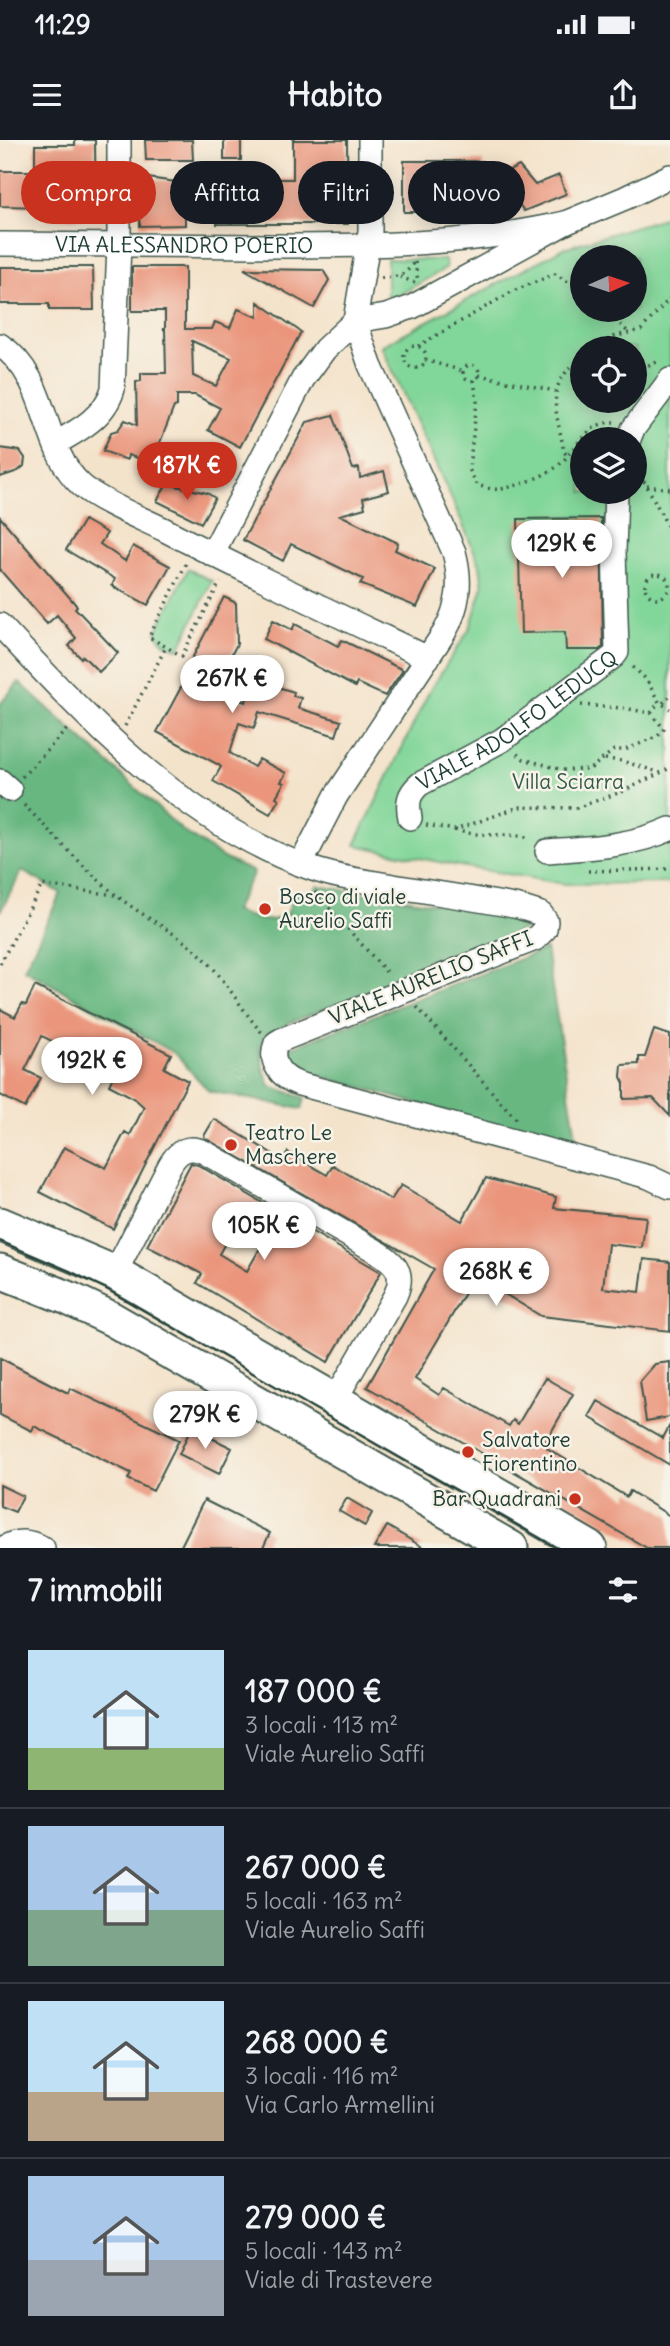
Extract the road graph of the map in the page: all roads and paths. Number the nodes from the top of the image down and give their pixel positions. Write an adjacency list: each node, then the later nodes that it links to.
1 (119, 140): 6 (street)
2 (370, 140): 7 (street)
3 (670, 176): 4 (street)
4 (565, 223): 7 (street, VIA ALESSANDRO POERIO); 12 (street)
5 (0, 244): 6 (street, VIA ALESSANDRO POERIO)
6 (119, 246): 7 (street, VIA ALESSANDRO POERIO); 29 (street)
7 (368, 246): 8 (street)
8 (362, 279): 10 (path); 12 (street)
9 (570, 283): 17 (path)
10 (418, 284)
11 (670, 298): 14 (path)
12 (355, 321): 36 (street); 42 (street)
13 (618, 322): 14 (path)
14 (628, 332): 15 (path)
15 (615, 336)
16 (0, 345): 29 (street)
17 (418, 346): 18 (path); 18 (path)
18 (425, 360): 21 (path)
19 (647, 365): 23 (path)
20 (570, 368): 25 (path)
21 (463, 371): 22 (path); 24 (path)
22 (479, 374): 24 (path); 25 (path)
23 (669, 374): 28 (street)
24 (474, 380): 31 (path)
25 (555, 391): 31 (path)
26 (598, 427): 27 (path)
27 (625, 427)
28 (635, 427)
29 (56, 443): 36 (street)
30 (570, 451): 31 (path)
31 (567, 454)
32 (647, 486): 33 (path); 35 (path)
33 (670, 489)
34 (616, 504): 41 (street, VIALE ADOLFO LEDUCQ)
35 (670, 531)
36 (221, 559): 40 (path); 42 (street)
37 (186, 564): 40 (path)
38 (670, 585): 38 (path)
39 (0, 625): 47 (street, VIALE AURELIO SAFFI)
40 (166, 647): 52 (path)
41 (617, 652): 44 (street, VIALE ADOLFO LEDUCQ); 45 (path)
42 (428, 658): 61 (street)
43 (670, 696): 45 (path)
44 (555, 701): 48 (path); 51 (street, VIALE ADOLFO LEDUCQ)
45 (661, 702): 46 (path); 48 (path)
46 (670, 709)
47 (83, 711): 52 (street, VIALE AURELIO SAFFI); 56 (path)
48 (651, 713): 50 (path)
49 (670, 724): 50 (path)
50 (664, 729): 53 (path)
51 (502, 740): 53 (path); 57 (street, VIALE ADOLFO LEDUCQ)
52 (116, 742): 61 (street, VIALE AURELIO SAFFI)
53 (603, 759): 55 (path)
54 (670, 768): 55 (path)
55 (659, 773): 59 (path)
56 (5, 785): 65 (path)
57 (410, 818): 59 (path)
58 (670, 828): 60 (street)
59 (455, 830): 60 (path)
60 (547, 851)
61 (301, 864): 69 (street, VIALE AURELIO SAFFI)
62 (670, 869): 63 (path)
63 (581, 871)
64 (314, 890): 67 (path)
65 (116, 895): 66 (path); 69 (path)
66 (0, 964)
67 (389, 975)
68 (415, 1003): 70 (path)
69 (274, 1048): 71 (street)
70 (520, 1124)
71 (670, 1187)
72 (0, 1224): 74 (main road)
73 (0, 1271): 78 (main road)
74 (115, 1273): 75 (main road); 75 (street)
75 (335, 1401): 79 (main road)
76 (9, 1545): 77 (street)
77 (43, 1548)
78 (511, 1548)
79 (590, 1548)

